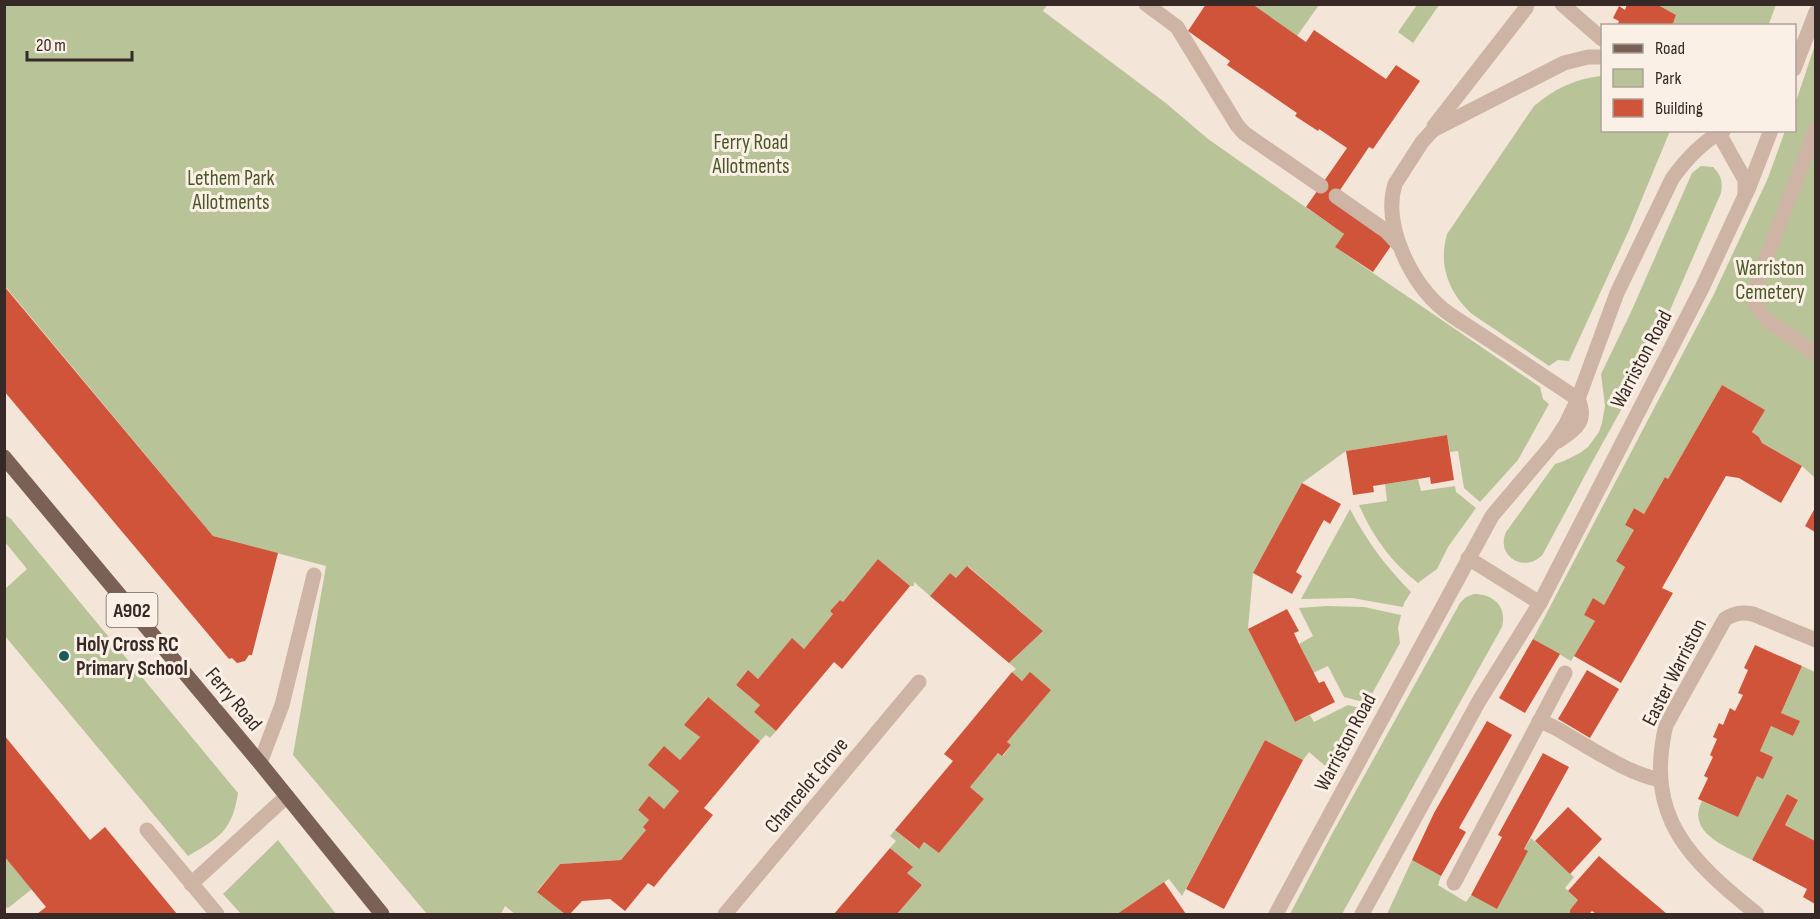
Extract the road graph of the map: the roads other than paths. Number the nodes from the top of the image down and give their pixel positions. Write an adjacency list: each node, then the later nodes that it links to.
1 (1146, 4): 13 (street)
2 (1527, 4): 12 (street)
3 (1562, 4): 5 (street)
4 (1815, 12): 7 (street)
5 (1601, 38)
6 (1601, 57): 12 (street)
7 (1796, 64)
8 (1815, 128): 17 (street)
9 (1719, 132): 18 (street, Warriston Road)
10 (1721, 132): 15 (street)
11 (1770, 132): 15 (street, Warriston Road)
12 (1427, 136): 16 (street)
13 (1321, 186)
14 (1336, 196): 16 (street)
15 (1745, 198): 22 (street, Warriston Road)
16 (1402, 252): 18 (street)
17 (1815, 354)
18 (1578, 399): 20 (street, Warriston Road)
19 (4, 457): 27 (main road, Ferry Road / A902)
20 (1468, 558): 22 (street); 36 (street, Warriston Road)
21 (314, 575): 27 (street)
22 (1540, 603): 37 (street, Warriston Road)
23 (1815, 640): 28 (street, Easter Warriston)
24 (1565, 673): 26 (street)
25 (919, 682): 35 (street, Chancelot Grove)
26 (1539, 721): 28 (street); 32 (street)
27 (260, 763): 29 (main road, Ferry Road / A902)
28 (1660, 780): 38 (street, Easter Warriston)
29 (287, 796): 31 (street); 34 (main road, Ferry Road / A902)
30 (147, 830): 31 (street)
31 (191, 884): 33 (street)
32 (1454, 884)
33 (217, 915)
34 (382, 915)
35 (725, 915)
36 (1276, 915)
37 (1362, 915)
38 (1757, 915)

